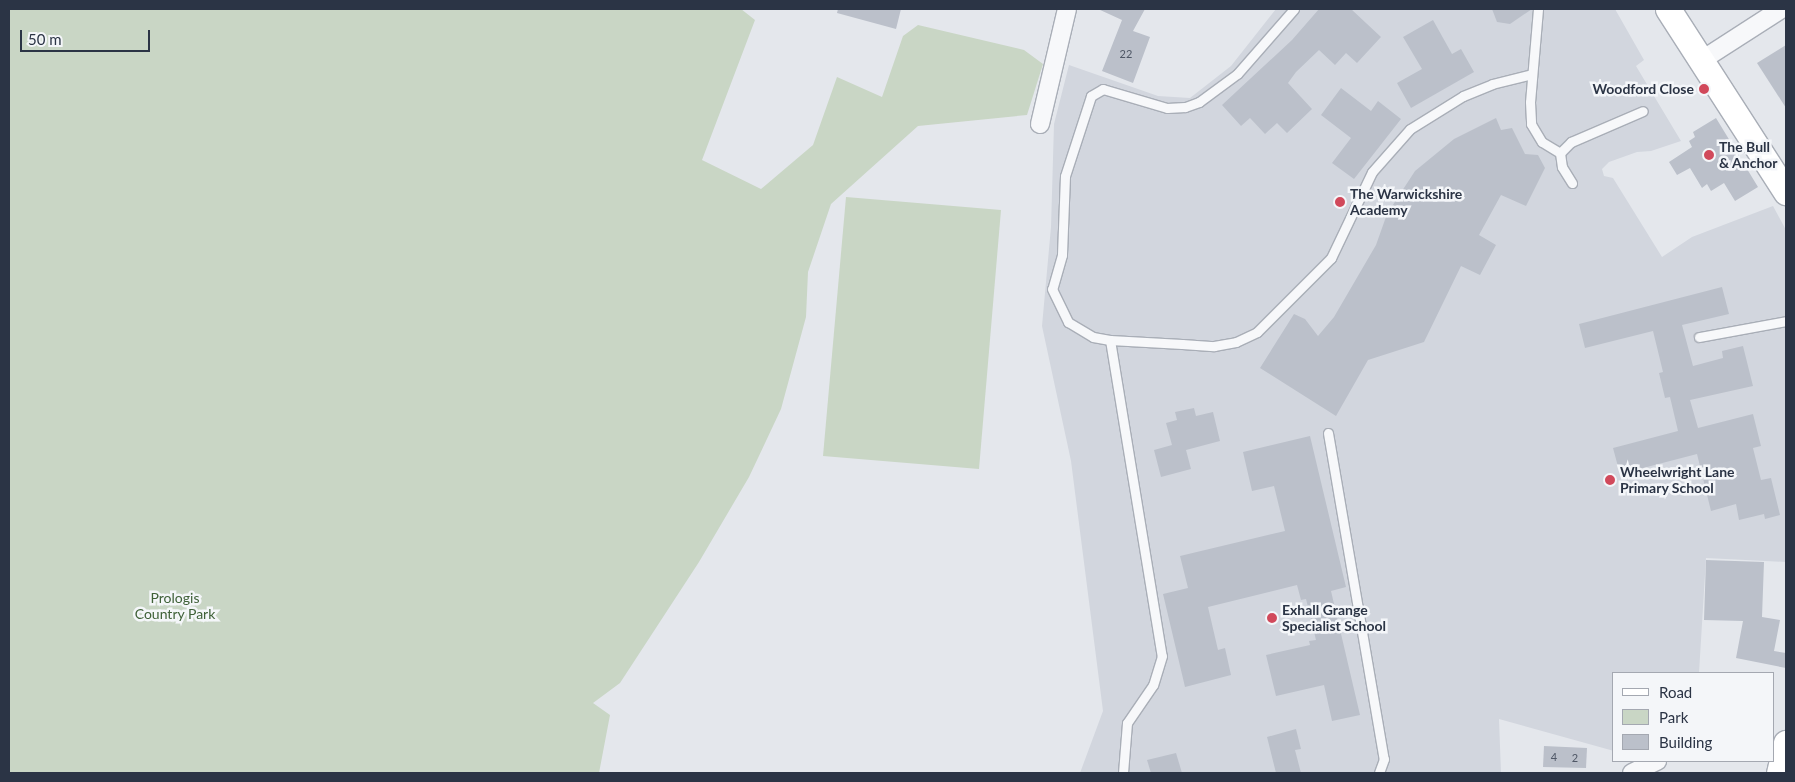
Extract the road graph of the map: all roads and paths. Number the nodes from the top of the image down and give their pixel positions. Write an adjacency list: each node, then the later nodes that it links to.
1 (1067, 9): 9 (street)
2 (1294, 9): 15 (lane)
3 (1538, 9): 7 (lane)
4 (1668, 9): 6 (street)
5 (1781, 9): 6 (street)
6 (1702, 60): 12 (street)
7 (1532, 74): 10 (lane); 15 (lane)
8 (1643, 111): 10 (lane)
9 (1040, 124)
10 (1560, 153): 11 (lane)
11 (1572, 183)
12 (1786, 192)
13 (1786, 321): 14 (lane)
14 (1699, 337)
15 (1110, 340): 18 (lane)
16 (1328, 433): 19 (lane)
17 (1654, 762): 20 (street)
18 (1124, 773)
19 (1379, 773)
20 (1632, 773)

